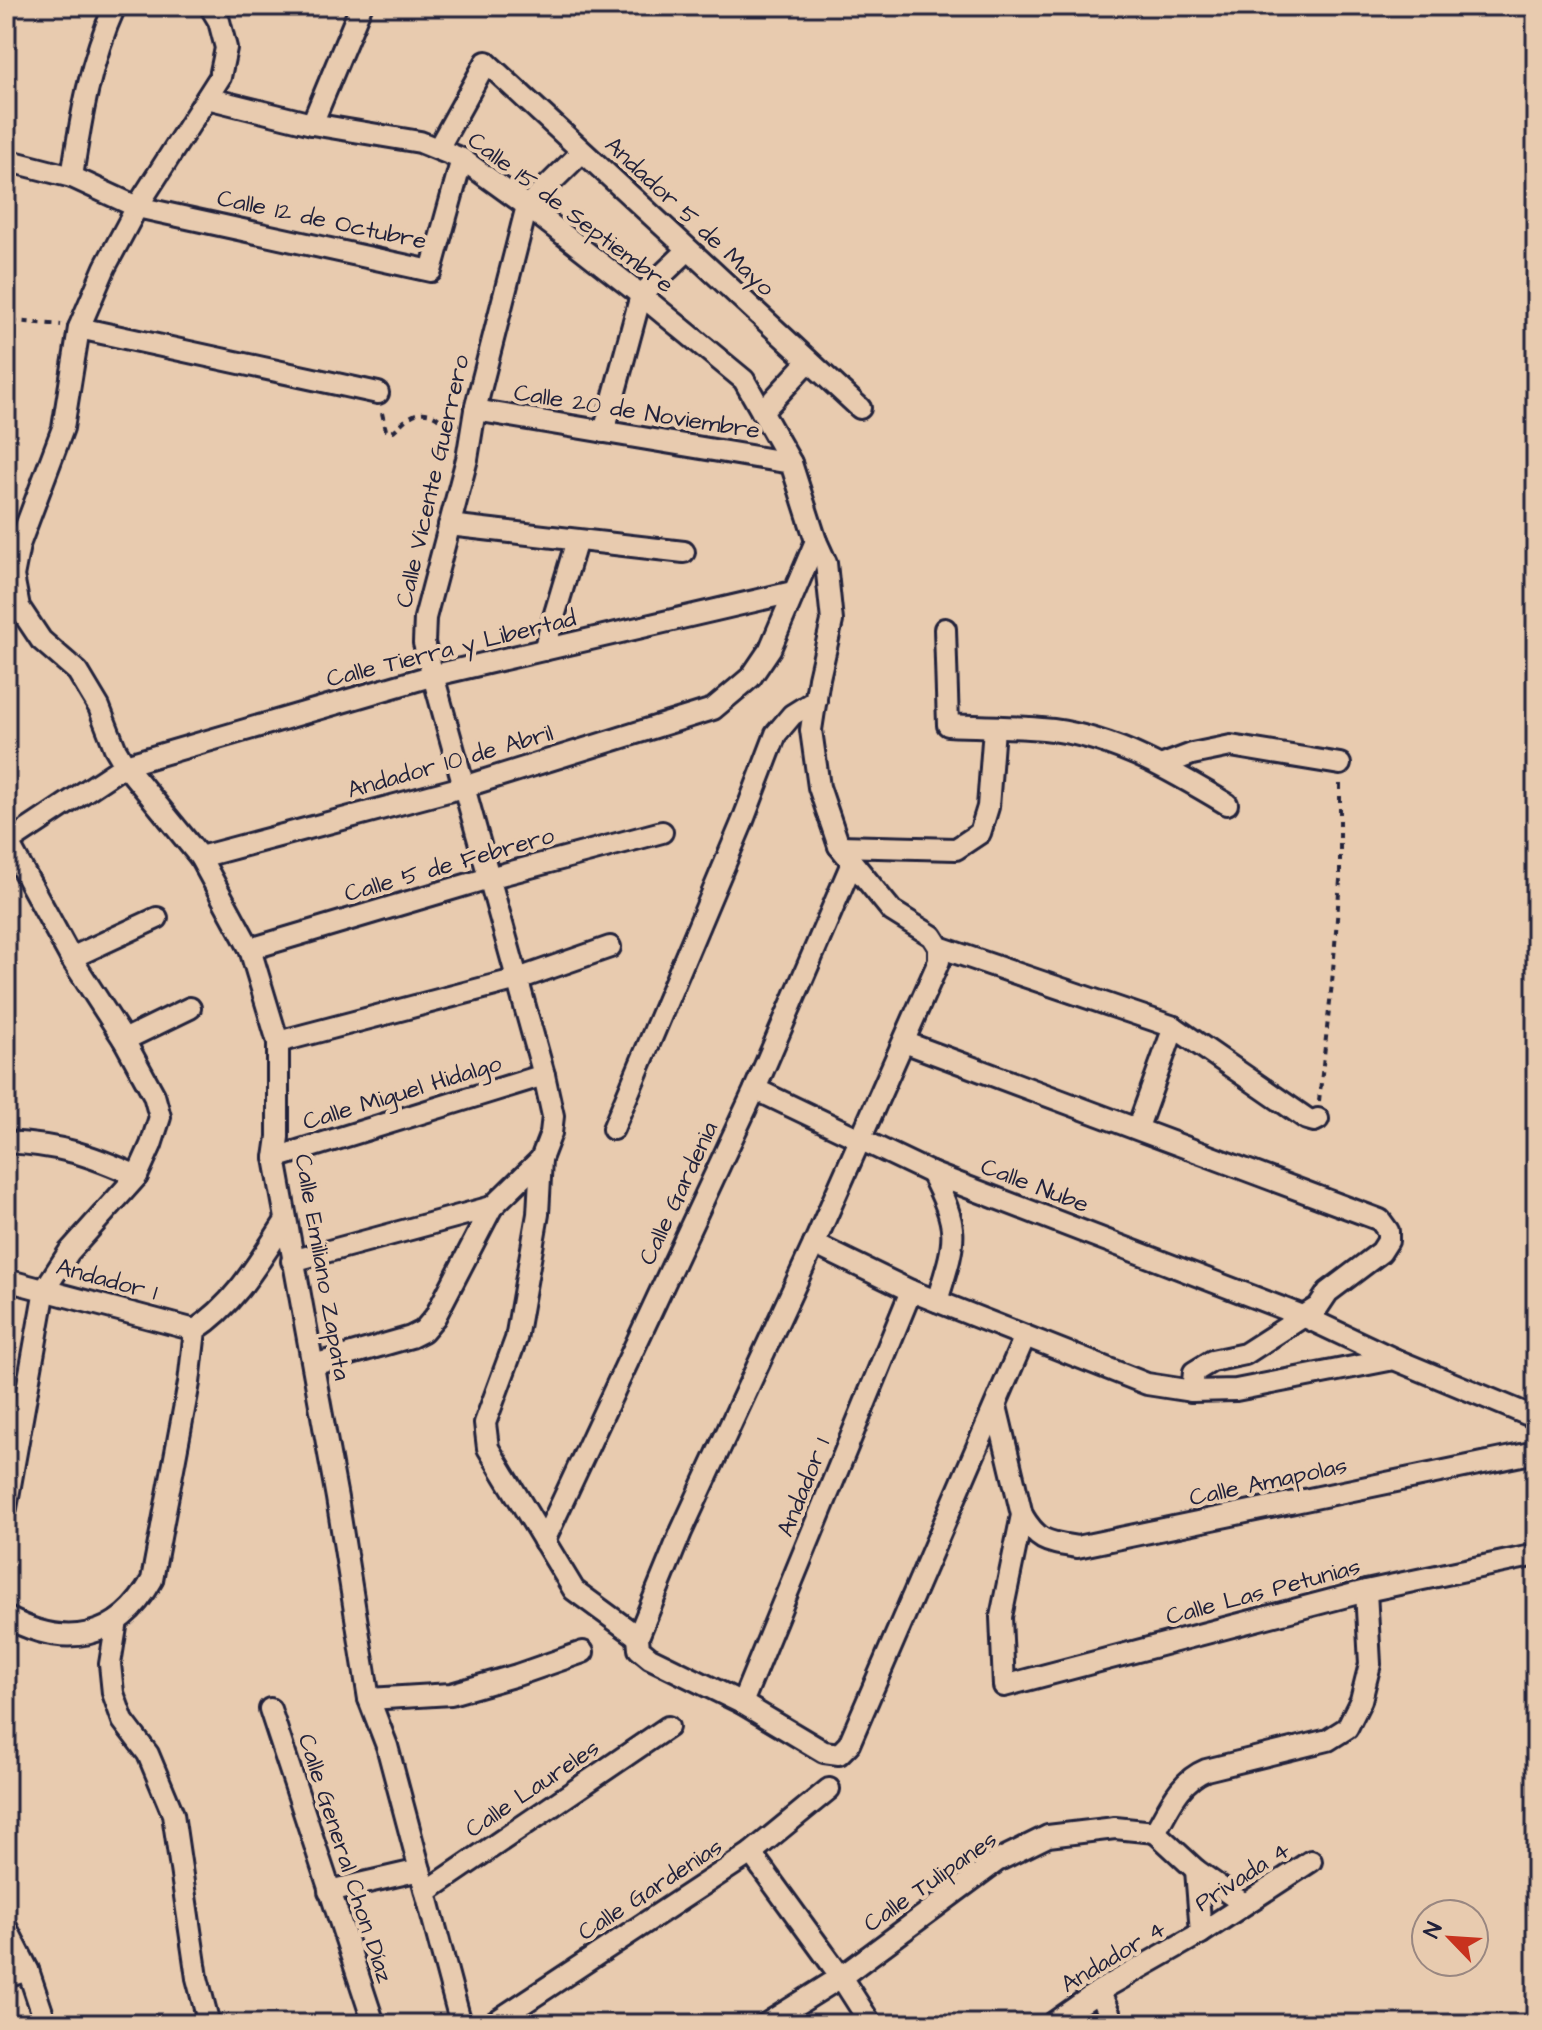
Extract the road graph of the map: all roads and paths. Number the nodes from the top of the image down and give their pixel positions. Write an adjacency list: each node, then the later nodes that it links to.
1 (115, 6): 10 (street)
2 (210, 6): 4 (street, Calle Emiliano Zapata)
3 (361, 6): 5 (street)
4 (207, 98): 5 (street, Calle 15 de Septiembre); 12 (street, Calle Emiliano Zapata)
5 (312, 124): 6 (street, Calle 15 de Septiembre)
6 (439, 147): 7 (street, Andador 5 de Mayo); 8 (street, Calle 15 de Septiembre)
7 (582, 152): 11 (street); 13 (street, Andador 5 de Mayo)
8 (462, 159): 11 (street, Calle 15 de Septiembre); 12 (street, Calle 12 de Octubre)
9 (6, 160): 10 (street)
10 (72, 177): 12 (street)
11 (527, 206): 14 (street, Calle 15 de Septiembre); 20 (street, Calle Vicente Guerrero)
12 (137, 207): 15 (street, Calle Emiliano Zapata)
13 (688, 250): 14 (street); 17 (street, Andador 5 de Mayo)
14 (641, 295): 21 (street, Calle 15 de Septiembre); 22 (street)
15 (79, 328): 16 (path); 18 (street); 28 (street, Calle Emiliano Zapata)
16 (6, 333)
17 (808, 362): 19 (street, Andador 5 de Mayo); 21 (street)
18 (378, 393): 23 (path)
19 (860, 408)
20 (475, 410): 22 (street, Calle 20 de Noviembre); 23 (street, Calle Vicente Guerrero)
21 (762, 412): 24 (street, Calle 15 de Septiembre)
22 (604, 432): 24 (street, Calle 20 de Noviembre)
23 (467, 459): 25 (street, Calle Vicente Guerrero)
24 (791, 463): 27 (street, Calle 15 de Septiembre)
25 (449, 525): 26 (street); 33 (street, Calle Vicente Guerrero)
26 (577, 540): 29 (street); 32 (street)
27 (816, 541): 30 (street); 34 (street, Calle 15 de Septiembre)
28 (13, 545): 37 (street, Calle Emiliano Zapata)
29 (684, 552)
30 (793, 592): 32 (street, Calle Tierra y Libertad); 39 (street, Andador 10 de Abril)
31 (945, 629): 35 (street)
32 (544, 650): 33 (street, Calle Tierra y Libertad)
33 (431, 676): 37 (street, Calle Tierra y Libertad); 39 (street, Calle Vicente Guerrero)
34 (816, 700): 43 (street, Calle 15 de Septiembre); 62 (street)
35 (994, 728): 38 (street); 43 (street)
36 (1340, 764): 38 (street); 60 (path)
37 (125, 765): 42 (street, Calle Tierra y Libertad); 44 (street, Calle Emiliano Zapata)
38 (1163, 765): 40 (street)
39 (463, 787): 44 (street, Andador 10 de Abril); 46 (street, Calle Vicente Guerrero)
40 (1227, 804)
41 (662, 832): 46 (street, Calle 5 de Febrero)
42 (7, 842): 51 (street)
43 (839, 846): 45 (street, Calle 15 de Septiembre)
44 (200, 857): 50 (street, Calle Emiliano Zapata)
45 (852, 863): 49 (street, Calle 15 de Septiembre); 59 (street, Calle Gardenia)
46 (489, 878): 50 (street, Calle 5 de Febrero); 52 (street, Calle Vicente Guerrero)
47 (157, 918): 51 (street)
48 (610, 947): 52 (street)
49 (939, 947): 54 (street); 57 (street)
50 (250, 949): 56 (street, Calle Emiliano Zapata)
51 (71, 958): 55 (street)
52 (518, 979): 56 (street); 58 (street, Calle Vicente Guerrero)
53 (190, 1008): 55 (street)
54 (1174, 1027): 60 (street); 61 (street)
55 (124, 1040): 68 (street)
56 (278, 1042): 65 (street, Calle Emiliano Zapata)
57 (904, 1042): 61 (street); 63 (street)
58 (544, 1075): 65 (street, Calle Miguel Hidalgo); 66 (street, Calle Vicente Guerrero)
59 (755, 1089): 63 (street, Calle Nube); 88 (street, Calle Gardenia)
60 (1318, 1119)
61 (1138, 1127): 77 (street)
62 (613, 1129)
63 (860, 1137): 67 (street, Calle Nube); 71 (street)
64 (6, 1142): 68 (street)
65 (275, 1158): 70 (street, Calle Emiliano Zapata)
66 (541, 1159): 69 (street); 88 (street, Calle Vicente Guerrero)
67 (931, 1173): 76 (street); 77 (street, Calle Nube)
68 (137, 1176): 74 (street)
69 (492, 1207): 72 (street); 81 (street)
70 (285, 1222): 72 (street, Calle Emiliano Zapata); 78 (street)
71 (814, 1244): 75 (street); 93 (street)
72 (292, 1261): 81 (street, Calle Emiliano Zapata)
73 (6, 1280): 74 (street, Andador 1)
74 (45, 1289): 78 (street, Andador 1); 86 (street)
75 (911, 1291): 76 (street); 96 (street, Andador 1)
76 (937, 1301): 79 (street)
77 (1303, 1316): 80 (street, Calle Nube); 82 (street)
78 (195, 1330): 92 (street)
79 (1025, 1336): 82 (street); 83 (street)
80 (1394, 1359): 82 (street); 84 (street, Calle Nube)
81 (313, 1365): 95 (street, Calle Emiliano Zapata)
82 (1192, 1391)
83 (996, 1406): 87 (street); 96 (street, Calle Vicente Guerrero)
84 (1536, 1418)
85 (1536, 1452): 87 (street, Calle Amapolas)
86 (6, 1508)
87 (1022, 1515): 90 (street, Calle Las Petunias)
88 (544, 1541): 93 (street, Calle Vicente Guerrero)
89 (1536, 1555): 90 (street, Calle Las Petunias)
90 (1366, 1591): 100 (street)
91 (6, 1617): 92 (street)
92 (117, 1621): 115 (street)
93 (638, 1637): 96 (street, Calle Vicente Guerrero)
94 (583, 1652): 95 (street)
95 (369, 1699): 103 (street, Calle Emiliano Zapata)
96 (742, 1703)
97 (270, 1709): 105 (street, Calle General Chon Díaz)
98 (668, 1727): 106 (street, Calle Laureles)
99 (829, 1789): 101 (street, Calle Gardenias)
100 (1155, 1832): 104 (street); 112 (street, Calle Tulipanes)
101 (751, 1853): 112 (street); 118 (street, Calle Gardenias)
102 (1311, 1861): 107 (street, Privada 4)
103 (420, 1870): 105 (street); 106 (street, Calle Emiliano Zapata)
104 (1196, 1870): 107 (street); 109 (street)
105 (329, 1891): 116 (street, Calle General Chon Díaz)
106 (426, 1892): 117 (street, Calle Emiliano Zapata)
107 (1244, 1904): 109 (street, Privada 4)
108 (6, 1927): 110 (street)
109 (1201, 1933): 113 (street, Andador 4)
110 (28, 1970): 111 (street); 114 (street)
111 (6, 1977)
112 (841, 1977): 119 (street, Calle Tulipanes); 120 (street)
113 (1099, 1991): 121 (street, Andador 4); 122 (street)
114 (46, 2024)
115 (209, 2024)
116 (374, 2024)
117 (461, 2024)
118 (492, 2024)
119 (766, 2024)
120 (871, 2024)
121 (1052, 2024)
122 (1114, 2024)

